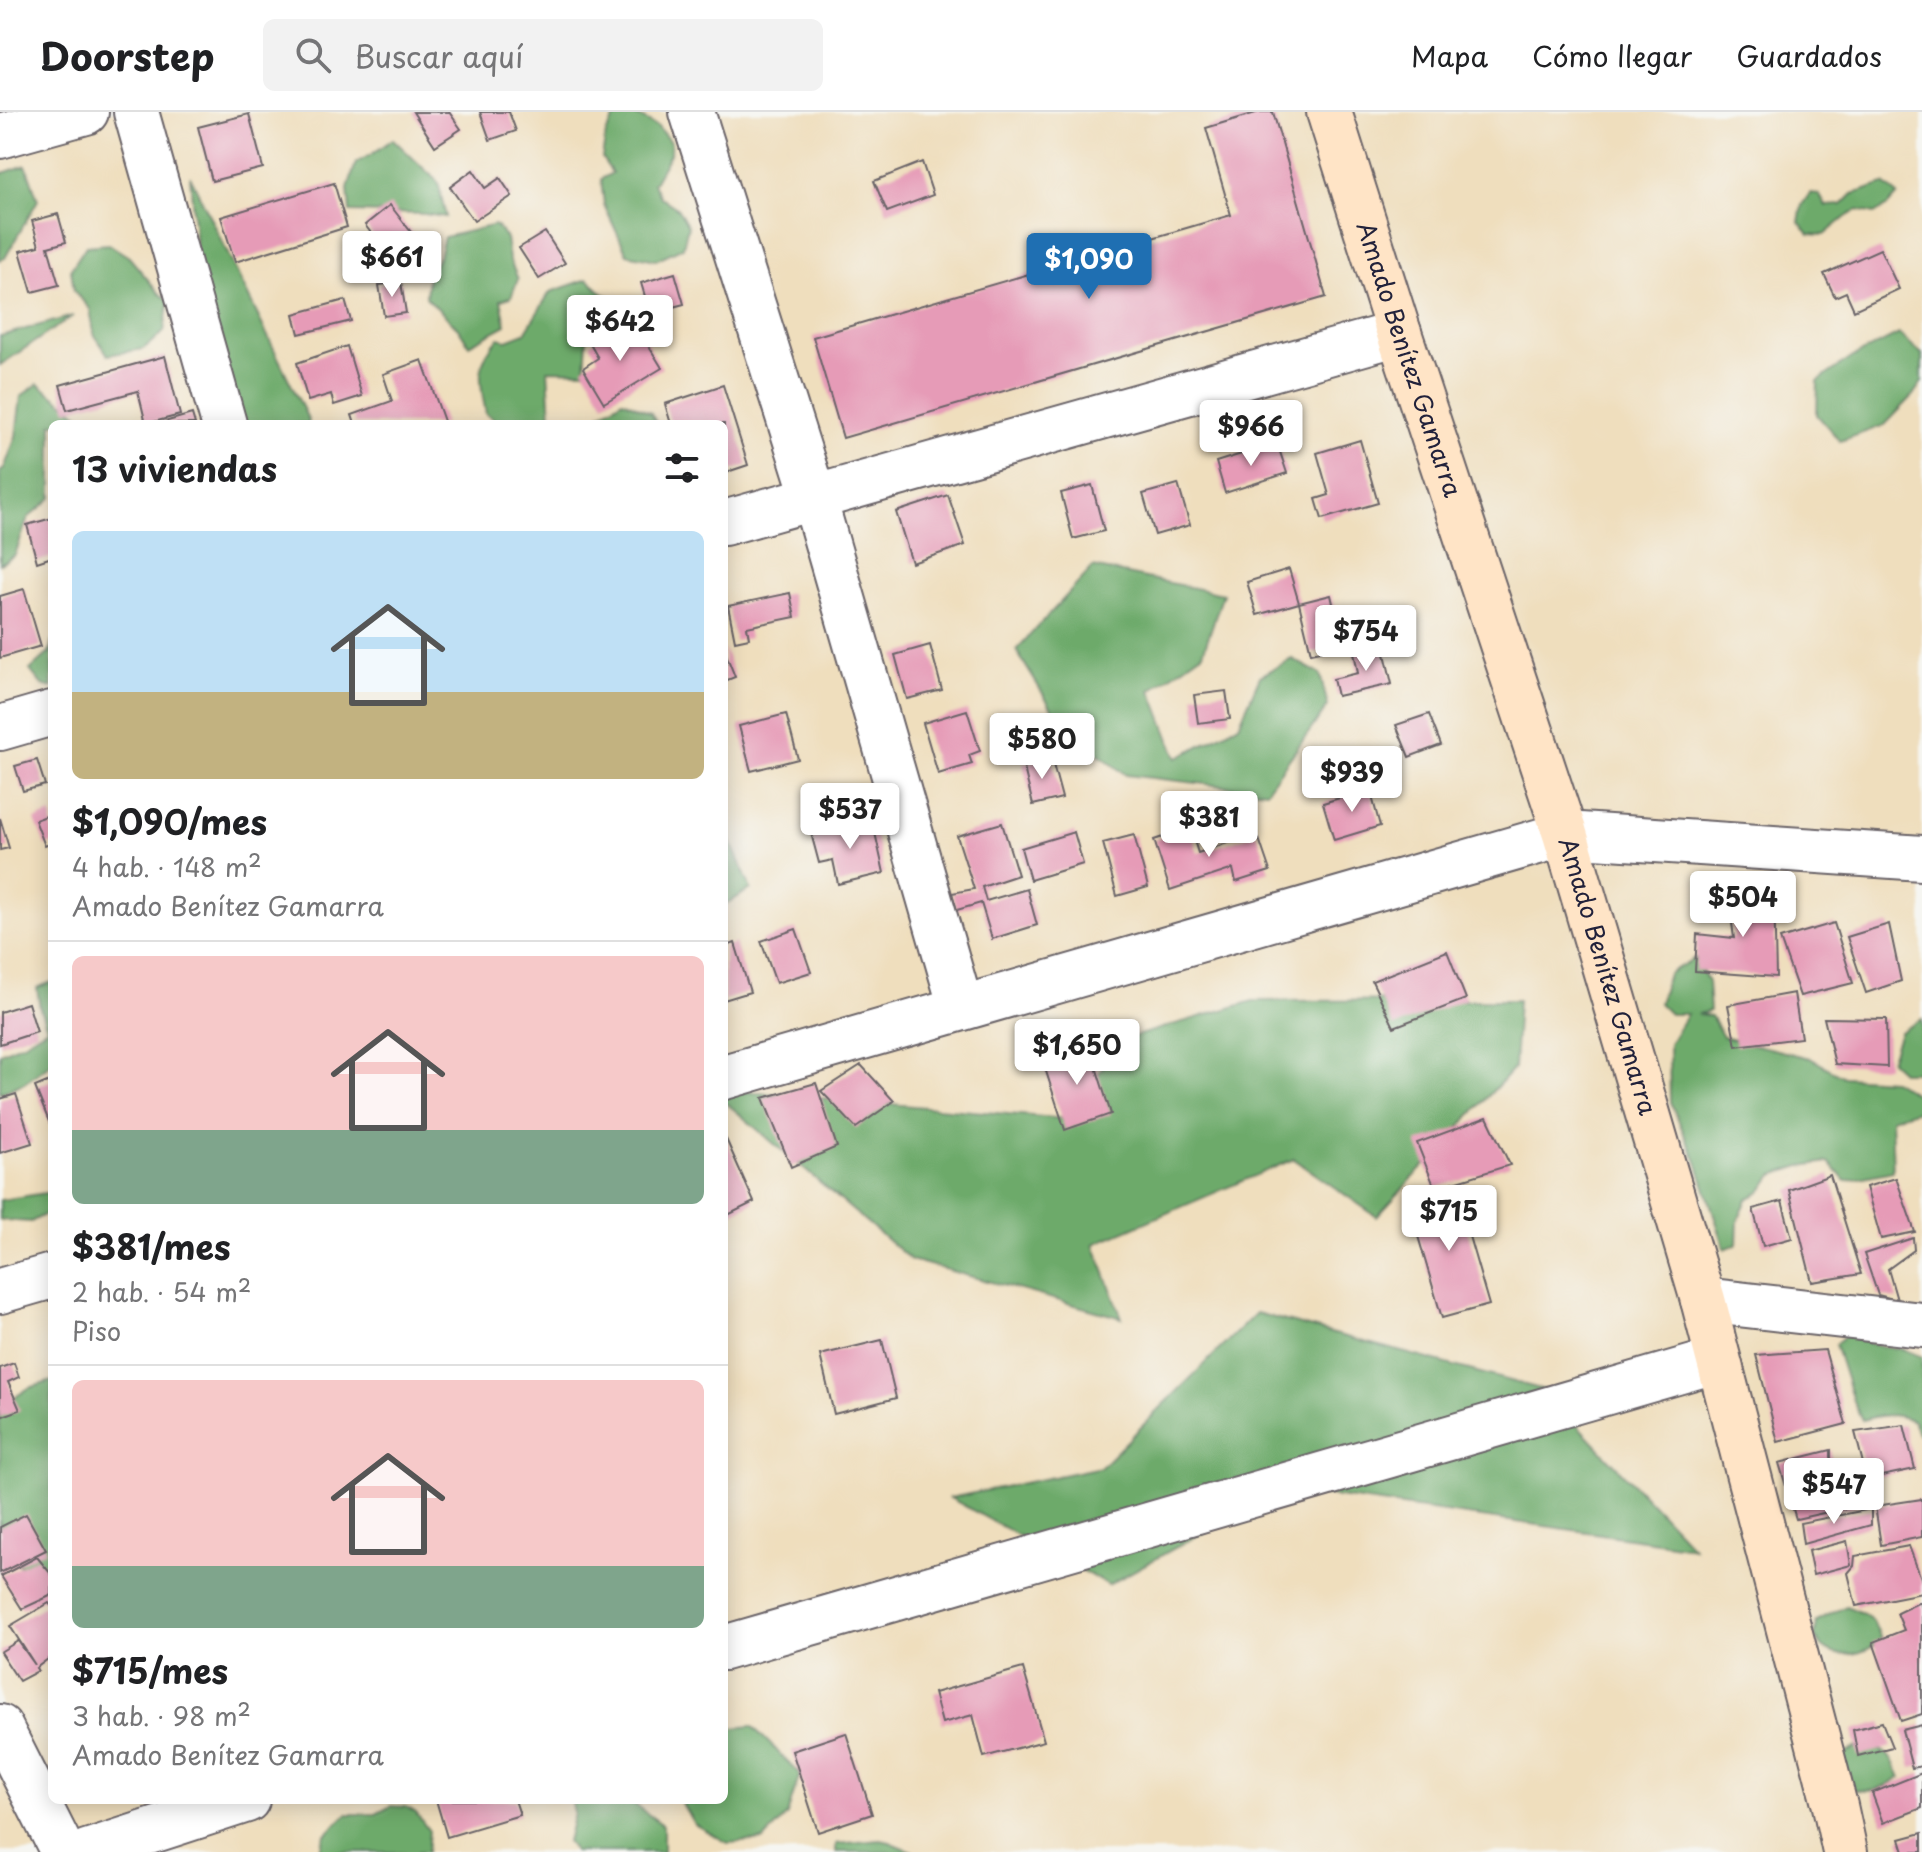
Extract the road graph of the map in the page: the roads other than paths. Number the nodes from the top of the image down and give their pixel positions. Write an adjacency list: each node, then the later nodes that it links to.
1 (136, 112): 7 (street)
2 (692, 112): 8 (street)
3 (1329, 112): 6 (main road, Amado Benítez Gamarra)
4 (75, 114): 5 (street)
5 (0, 136)
6 (1399, 333): 8 (street); 12 (main road, Amado Benítez Gamarra)
7 (223, 420)
8 (814, 498): 9 (street); 14 (street)
9 (728, 522)
10 (48, 714): 11 (street)
11 (0, 728)
12 (1565, 834): 13 (street); 14 (street); 18 (main road, Amado Benítez Gamarra)
13 (1922, 858)
14 (961, 1008): 15 (street)
15 (728, 1076)
16 (48, 1277): 17 (street)
17 (0, 1291)
18 (1703, 1300): 19 (street); 20 (main road, Amado Benítez Gamarra)
19 (1922, 1325)
20 (1718, 1360): 21 (street); 27 (main road, Amado Benítez Gamarra)
21 (728, 1647)
22 (0, 1727): 23 (street)
23 (48, 1795)
24 (55, 1804): 26 (street)
25 (235, 1804): 26 (street)
26 (88, 1851)
27 (1845, 1852)

